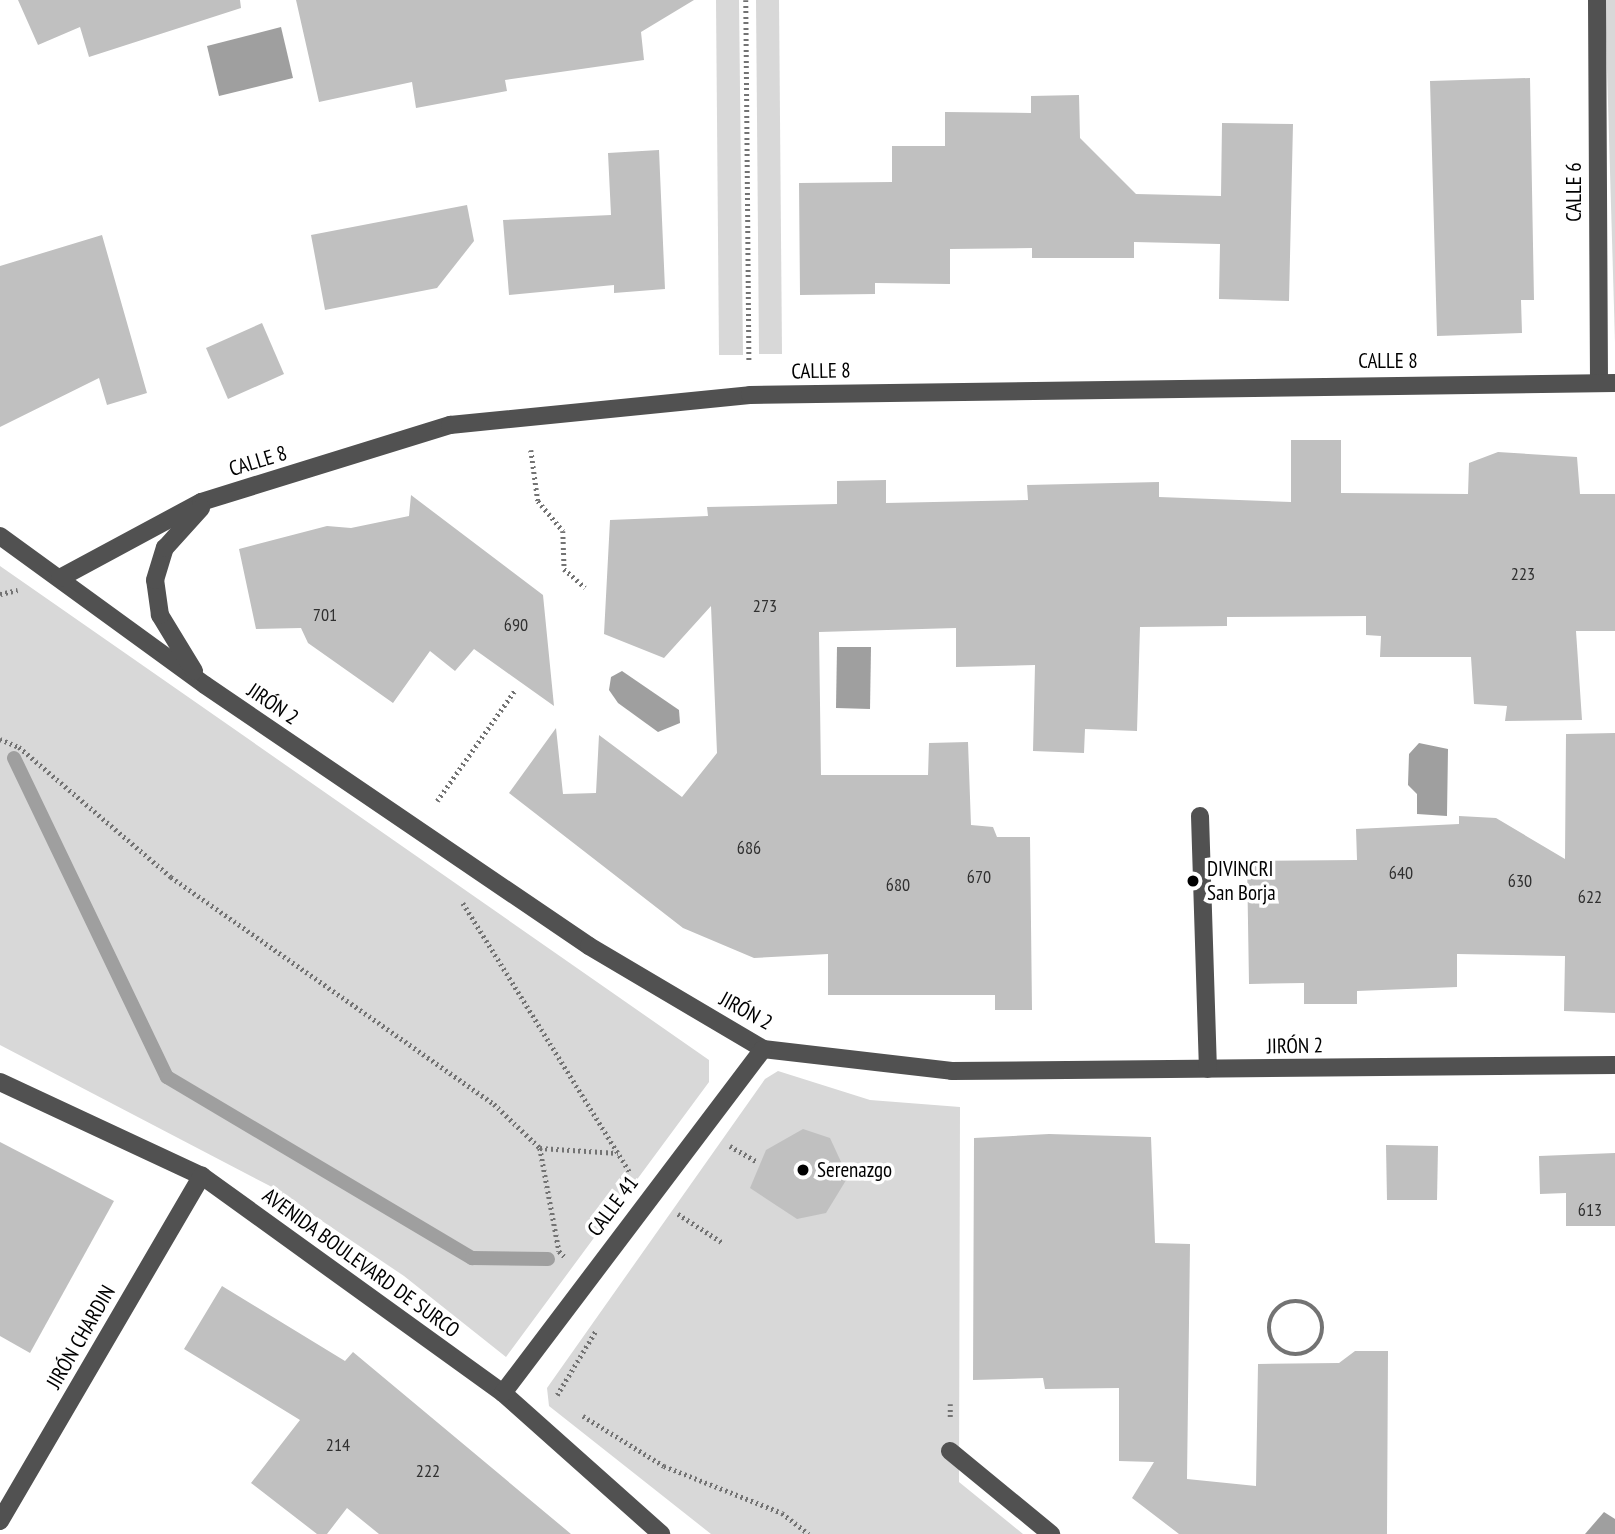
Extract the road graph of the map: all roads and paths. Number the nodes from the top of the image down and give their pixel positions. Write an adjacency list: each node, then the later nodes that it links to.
1 (746, 0): 4 (path)
2 (1597, 0): 3 (street, CALLE 6)
3 (1607, 383): 4 (street, CALLE 8)
4 (750, 395): 6 (street, CALLE 8)
5 (531, 448): 9 (path)
6 (208, 500): 8 (street, CALLE 8); 10 (street)
7 (0, 536): 8 (street, JIRÓN 2)
8 (60, 578): 10 (street, JIRÓN 2)
9 (585, 587)
10 (205, 685): 16 (street, JIRÓN 2)
11 (515, 691): 13 (path)
12 (0, 738): 21 (path)
13 (431, 809)
14 (1200, 816): 18 (street)
15 (460, 898): 21 (path)
16 (763, 1049): 18 (street, JIRÓN 2); 26 (street, CALLE 41)
17 (1615, 1065): 18 (street, JIRÓN 2)
18 (1208, 1069)
19 (0, 1082): 23 (street, AVENIDA BOULEVARD DE SURCO)
20 (726, 1144): 22 (path)
21 (540, 1148): 26 (path)
22 (755, 1161)
23 (202, 1176): 28 (street, AVENIDA BOULEVARD DE SURCO); 31 (street, JIRÓN CHARDIN)
24 (677, 1213): 25 (path)
25 (723, 1243)
26 (588, 1278): 28 (street, CALLE 41)
27 (1323, 1329): 27 (path)
28 (503, 1393): 32 (street, AVENIDA BOULEVARD DE SURCO)
29 (568, 1408): 33 (path)
30 (950, 1451): 34 (street)
31 (0, 1521)
32 (661, 1534)
33 (809, 1534)
34 (1051, 1534)

